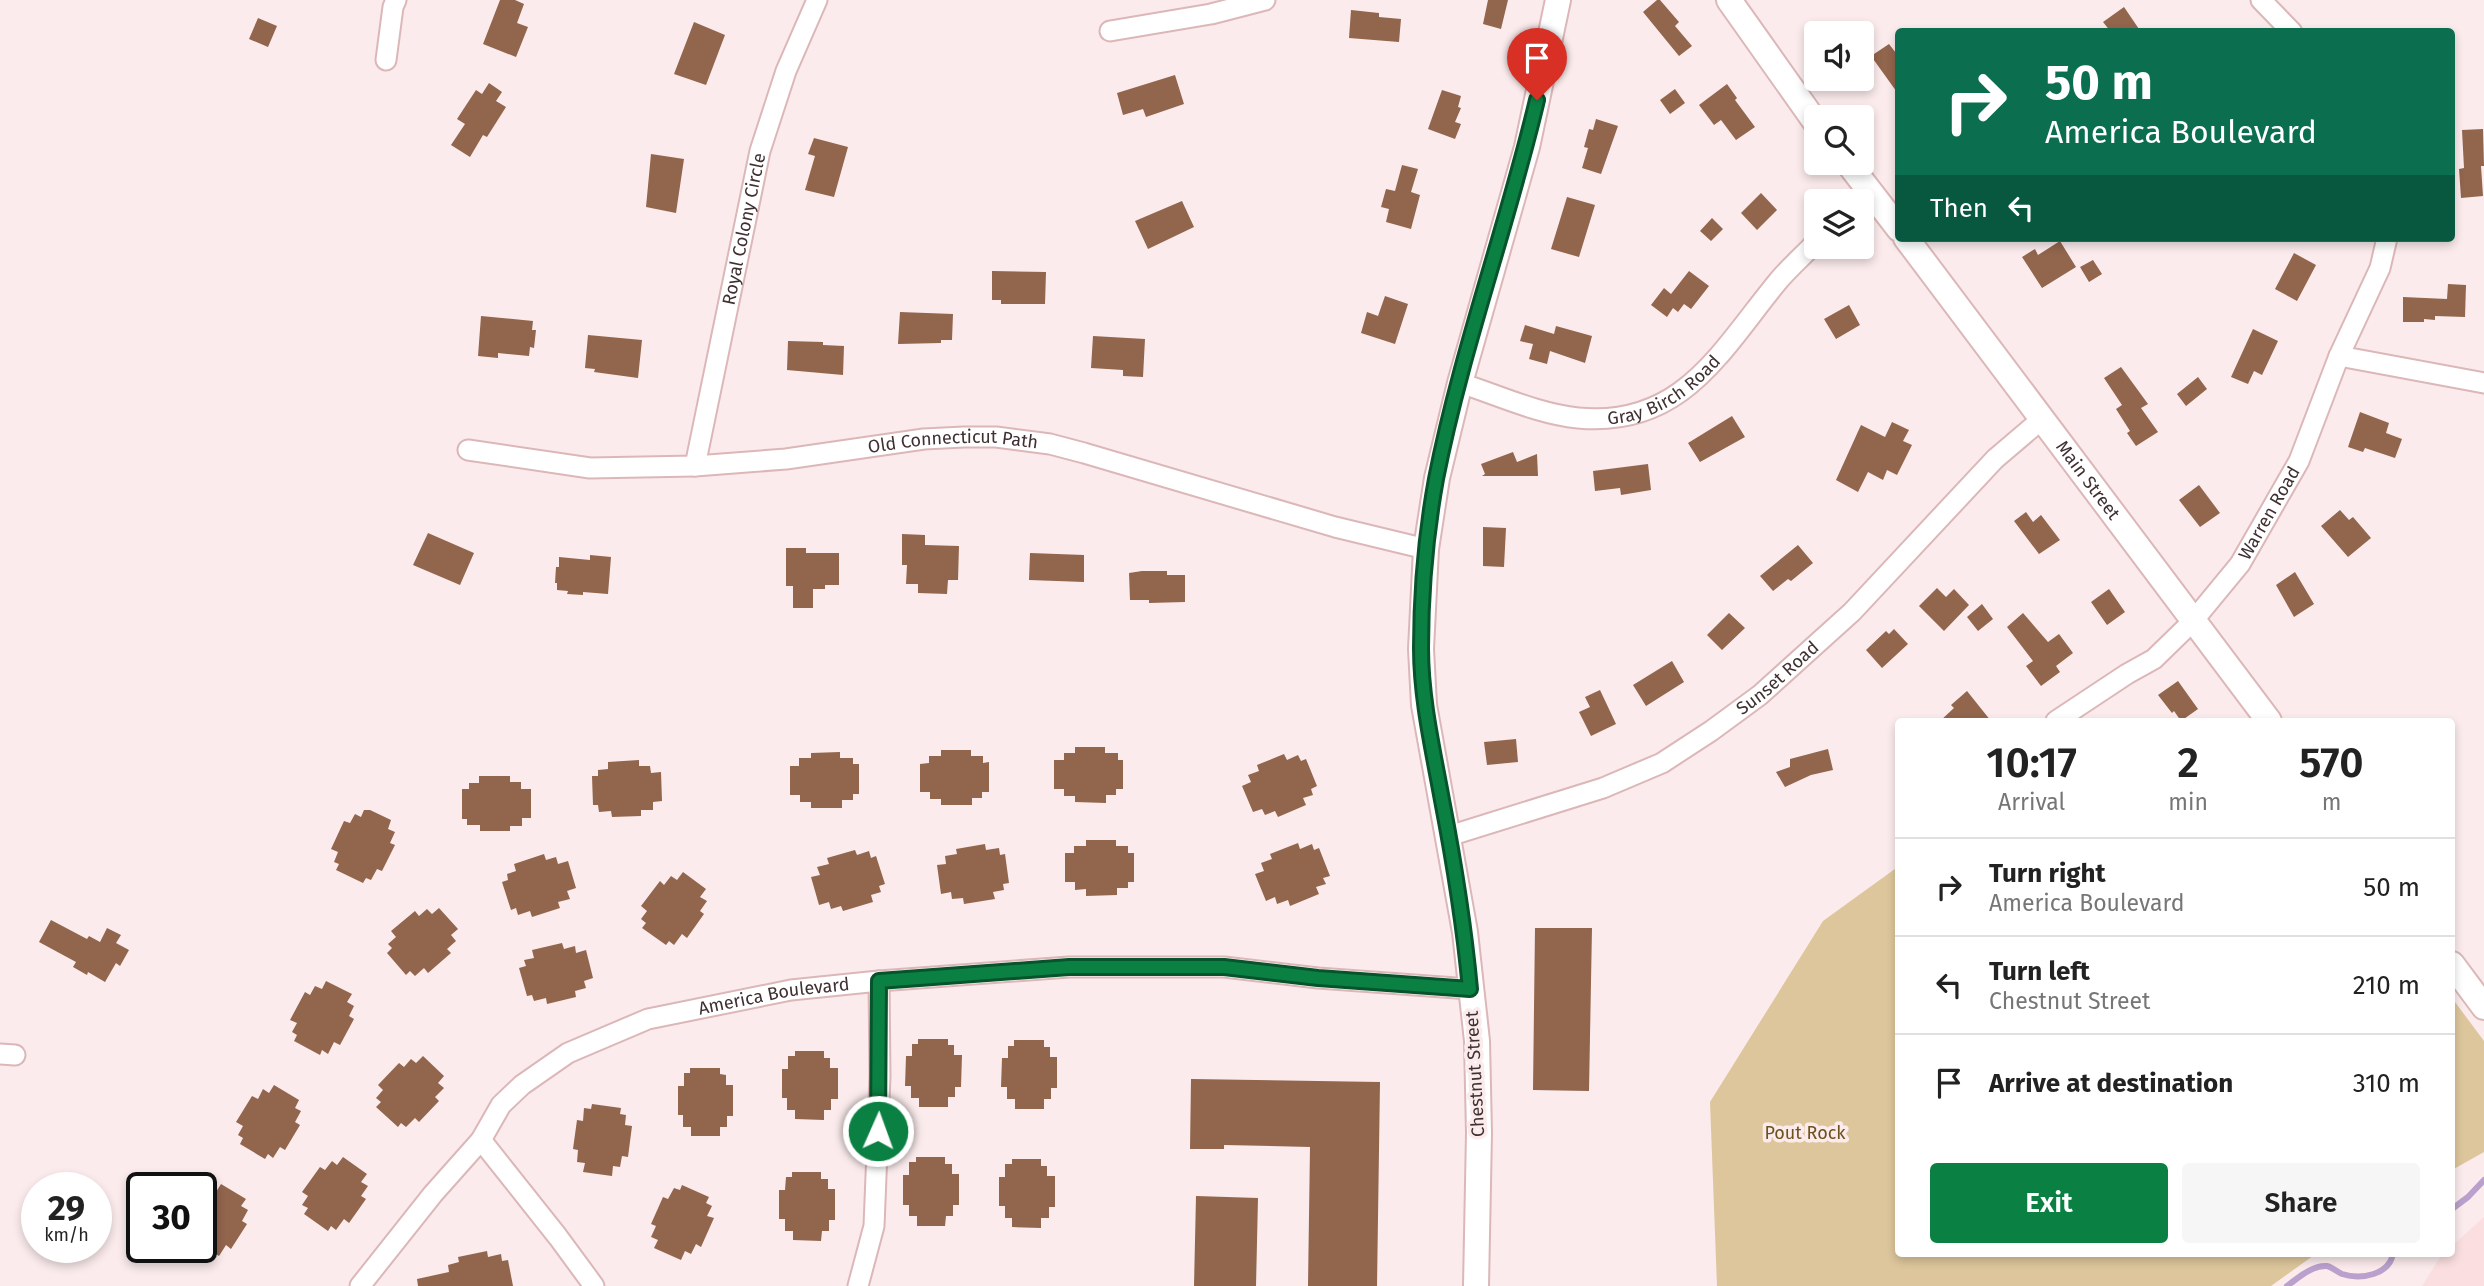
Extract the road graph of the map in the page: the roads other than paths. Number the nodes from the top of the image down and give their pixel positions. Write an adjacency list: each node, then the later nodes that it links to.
1 (396, 0): 9 (street)
2 (817, 0): 21 (street, Royal Colony Circle)
3 (1265, 0): 8 (street)
4 (1558, 0): 17 (main road, Chestnut Street)
5 (1730, 0): 10 (main road)
6 (2261, 0): 7 (street)
7 (2288, 28)
8 (1110, 31)
9 (386, 60)
10 (1804, 106)
11 (1874, 205): 12 (main road)
12 (1895, 225)
13 (1909, 242): 19 (main road, Main Street)
14 (2386, 242): 16 (street, Warren Road)
15 (1804, 254): 17 (street, Gray Birch Road)
16 (2339, 356): 18 (street); 23 (street, Warren Road)
17 (1460, 383): 22 (main road, Chestnut Street)
18 (2484, 383)
19 (2042, 419): 23 (main road, Main Street); 26 (street, Sunset Road)
20 (468, 450): 21 (street, Old Connecticut Path)
21 (695, 466): 22 (street, Old Connecticut Path)
22 (1426, 549): 26 (main road, Chestnut Street)
23 (2193, 621): 24 (street, Warren Road); 25 (main road, Main Street)
24 (2061, 718)
25 (2267, 718)
26 (1449, 836): 29 (main road, Chestnut Street)
27 (2455, 968): 30 (main road)
28 (879, 981): 29 (street, America Boulevard); 31 (street, America Boulevard); 34 (street)
29 (1470, 989): 35 (main road, Chestnut Street)
30 (2484, 1007)
31 (481, 1140): 32 (street, America Boulevard); 33 (street)
32 (360, 1286)
33 (594, 1286)
34 (858, 1286)
35 (1476, 1286)

